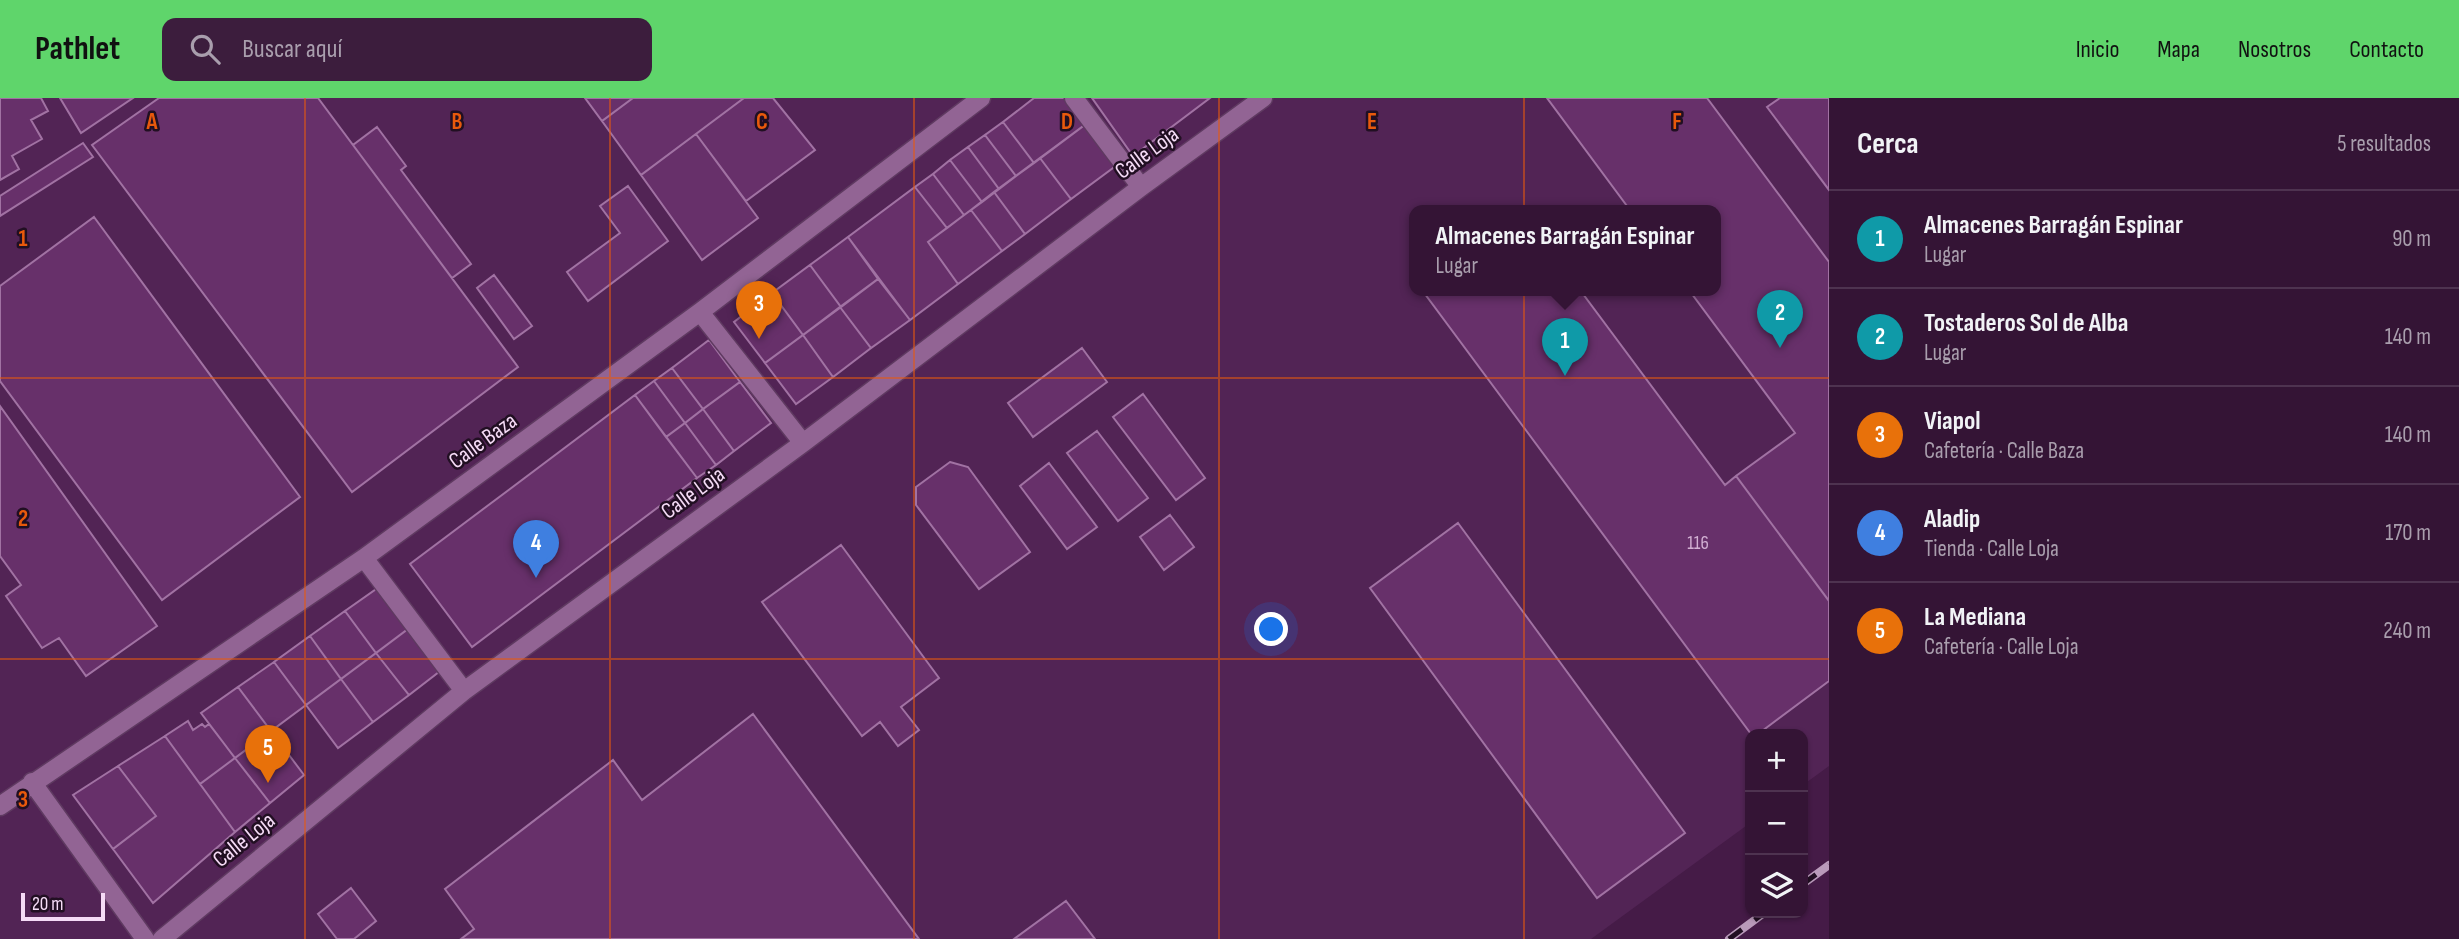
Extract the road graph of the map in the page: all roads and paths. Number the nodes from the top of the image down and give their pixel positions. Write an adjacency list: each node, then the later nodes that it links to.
1 (981, 98): 5 (street, Calle Baza)
2 (1074, 98): 4 (street)
3 (1263, 98): 4 (street, Calle Loja)
4 (1141, 187): 6 (street, Calle Loja)
5 (700, 312): 6 (street); 7 (street, Calle Baza)
6 (803, 443): 8 (street, Calle Loja)
7 (364, 558): 8 (street); 9 (street, Calle Baza)
8 (464, 691): 12 (street, Calle Loja)
9 (32, 782): 10 (street, Calle Baza); 11 (street)
10 (0, 806)
11 (145, 939)
12 (162, 939)

